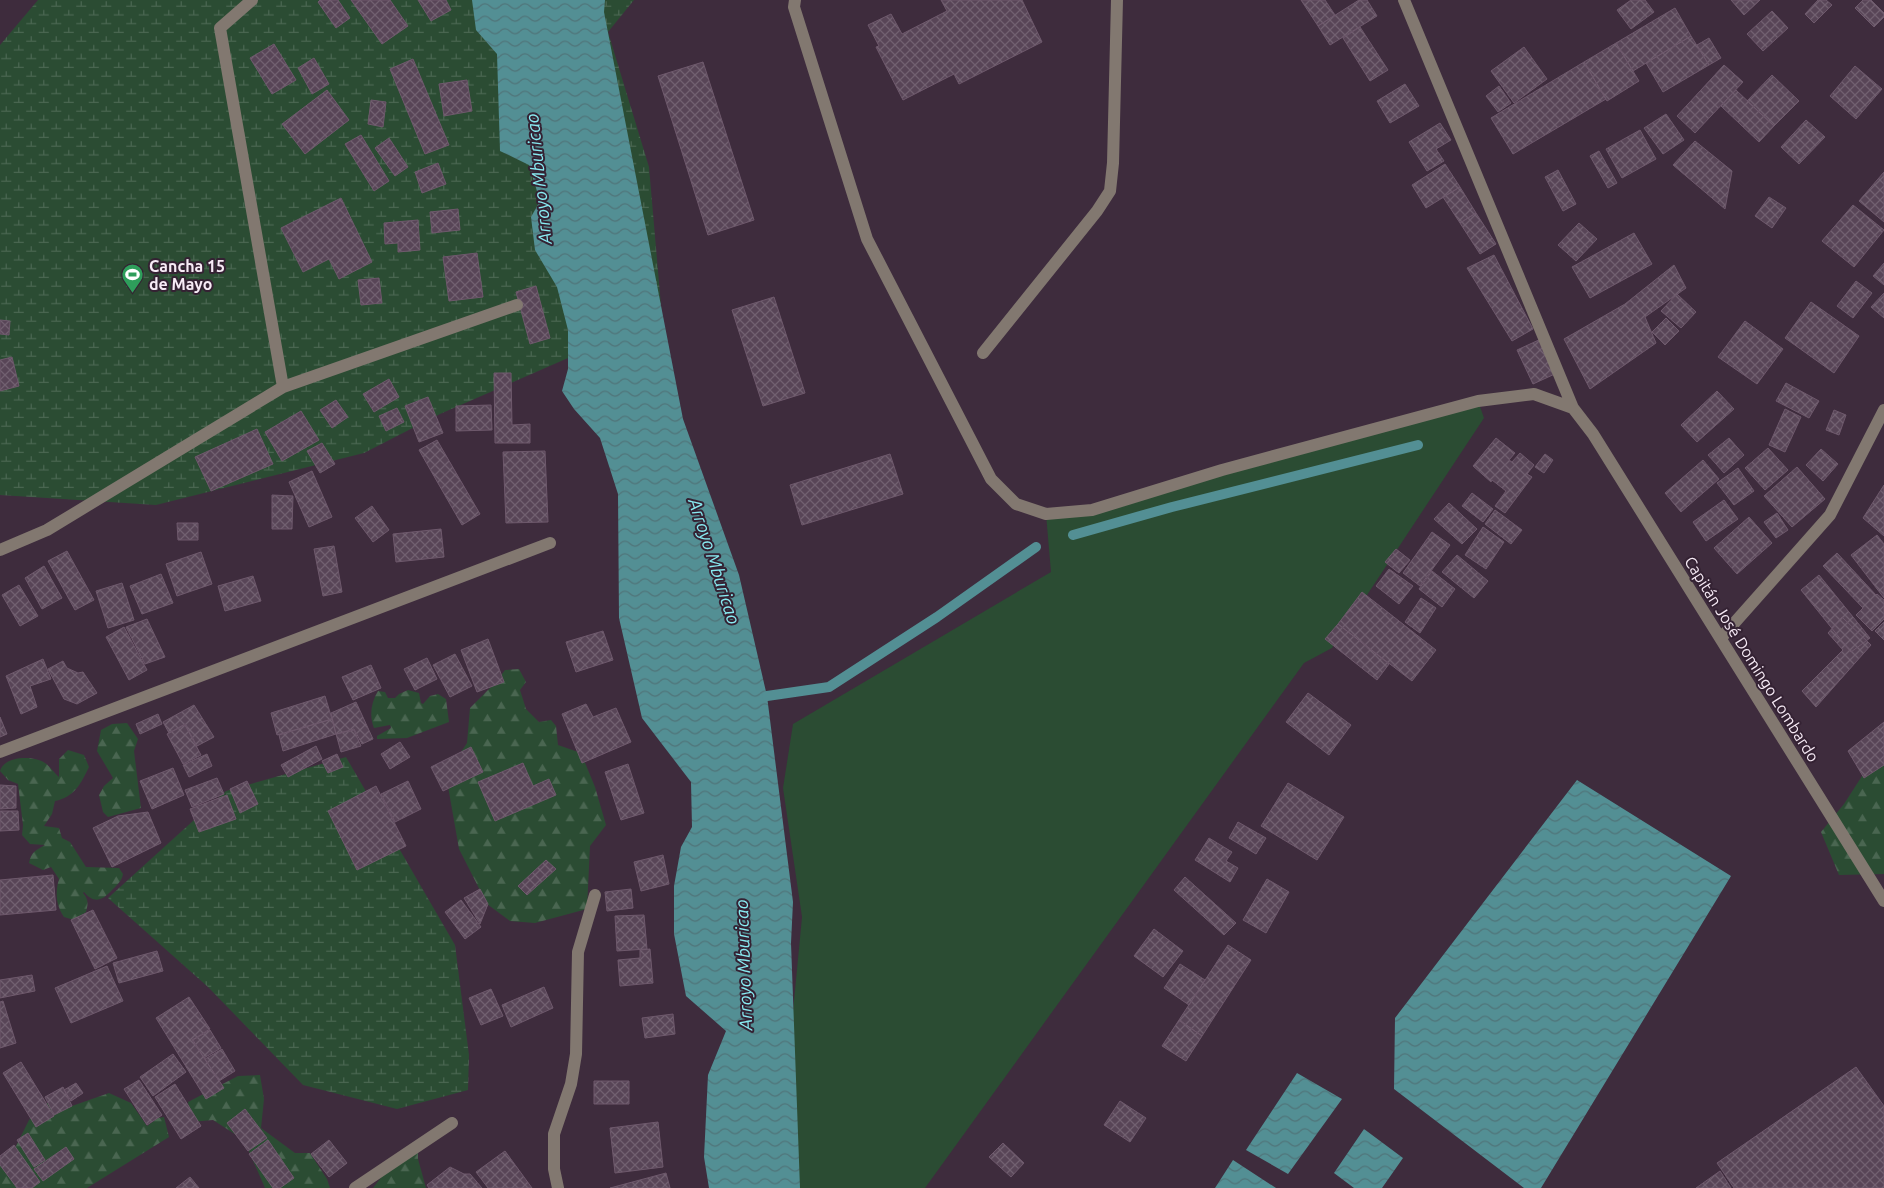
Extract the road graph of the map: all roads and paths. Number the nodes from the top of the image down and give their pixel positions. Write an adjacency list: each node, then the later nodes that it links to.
1 (252, 0): 7 (street)
2 (795, 0): 8 (street)
3 (1117, 0): 6 (street)
4 (1404, 0): 8 (street, Capitán José Domingo Lombardo)
5 (517, 305): 7 (street)
6 (983, 353)
7 (283, 387): 11 (street)
8 (1573, 408): 12 (street, Capitán José Domingo Lombardo)
9 (1884, 410): 12 (street)
10 (550, 543): 13 (street)
11 (0, 550)
12 (1720, 638): 15 (street, Capitán José Domingo Lombardo)
13 (0, 752)
14 (595, 895): 18 (street)
15 (1884, 901)
16 (452, 1123): 17 (street)
17 (355, 1188)
18 (558, 1188)

